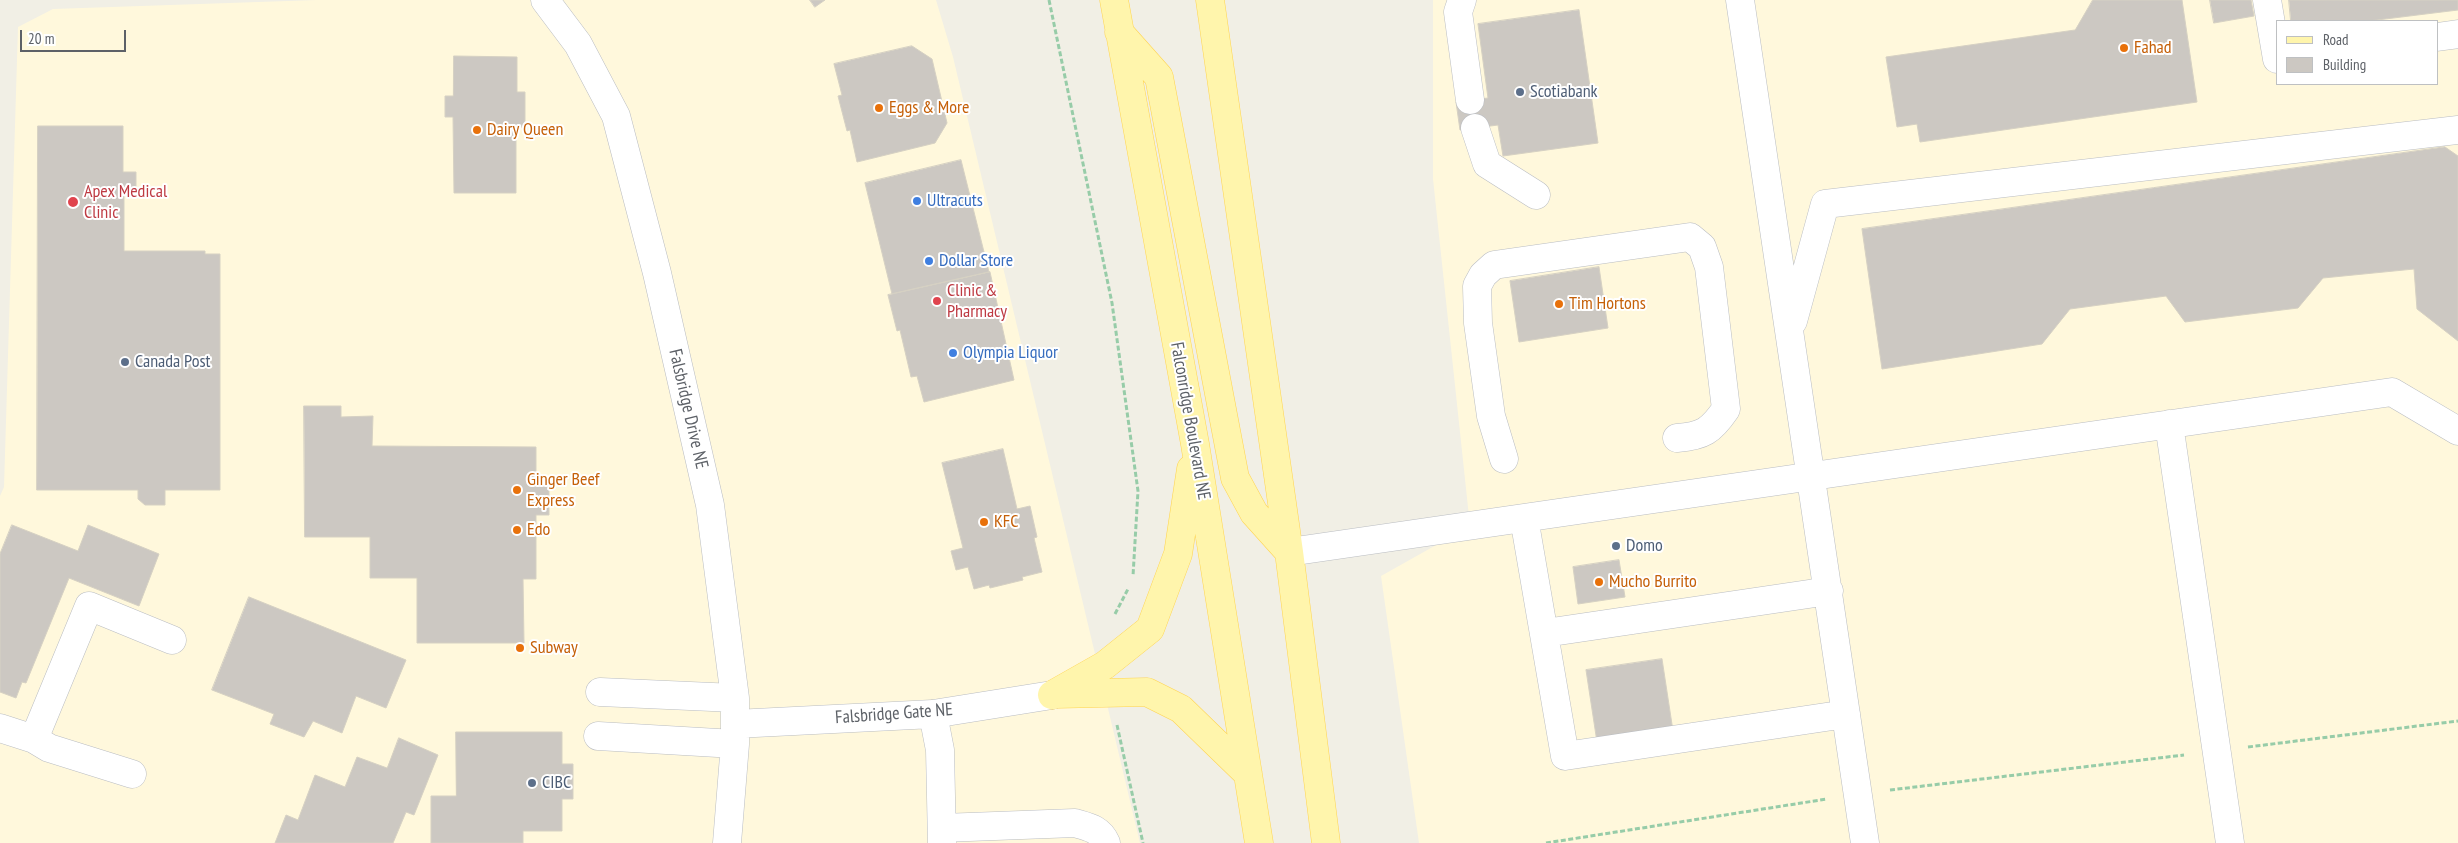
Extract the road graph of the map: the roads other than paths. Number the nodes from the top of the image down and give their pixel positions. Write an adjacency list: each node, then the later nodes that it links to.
1 (545, 0): 31 (street, Falsbridge Drive NE)
2 (1114, 0): 7 (main road, Falconridge Boulevard NE)
3 (1210, 0): 23 (main road)
4 (1462, 0): 11 (street)
5 (1740, 0): 15 (street)
6 (2267, 0): 10 (street)
7 (1120, 32): 19 (main road, Falconridge Boulevard NE); 23 (main road)
8 (2458, 34): 9 (street)
9 (2438, 37)
10 (2276, 53)
11 (1470, 100)
12 (1474, 128): 14 (street)
13 (2458, 130): 15 (street)
14 (1536, 195)
15 (1790, 333): 21 (street)
16 (2169, 424): 17 (street); 21 (street); 43 (street)
17 (2458, 431)
18 (1677, 438): 20 (street)
19 (1195, 444): 28 (main road); 36 (main road, Falconridge Boulevard NE)
20 (1504, 460)
21 (1812, 476): 22 (street); 24 (street)
22 (1524, 518): 23 (street); 25 (street)
23 (1289, 552): 41 (main road)
24 (1829, 592): 25 (street); 30 (street)
25 (1545, 633): 30 (street)
26 (172, 640): 34 (street)
27 (600, 692): 31 (street)
28 (1052, 694): 29 (street, Falsbridge Gate NE); 36 (main road)
29 (933, 714): 31 (street, Falsbridge Gate NE); 37 (street)
30 (1846, 714): 42 (street)
31 (735, 722): 33 (street); 38 (street, Falsbridge Drive NE)
32 (0, 728): 34 (street)
33 (598, 736)
34 (34, 739): 35 (street)
35 (132, 774)
36 (1248, 774): 40 (main road, Falconridge Boulevard NE)
37 (942, 836): 39 (street)
38 (727, 843)
39 (1106, 843)
40 (1259, 843)
41 (1326, 843)
42 (1865, 843)
43 (2230, 843)

